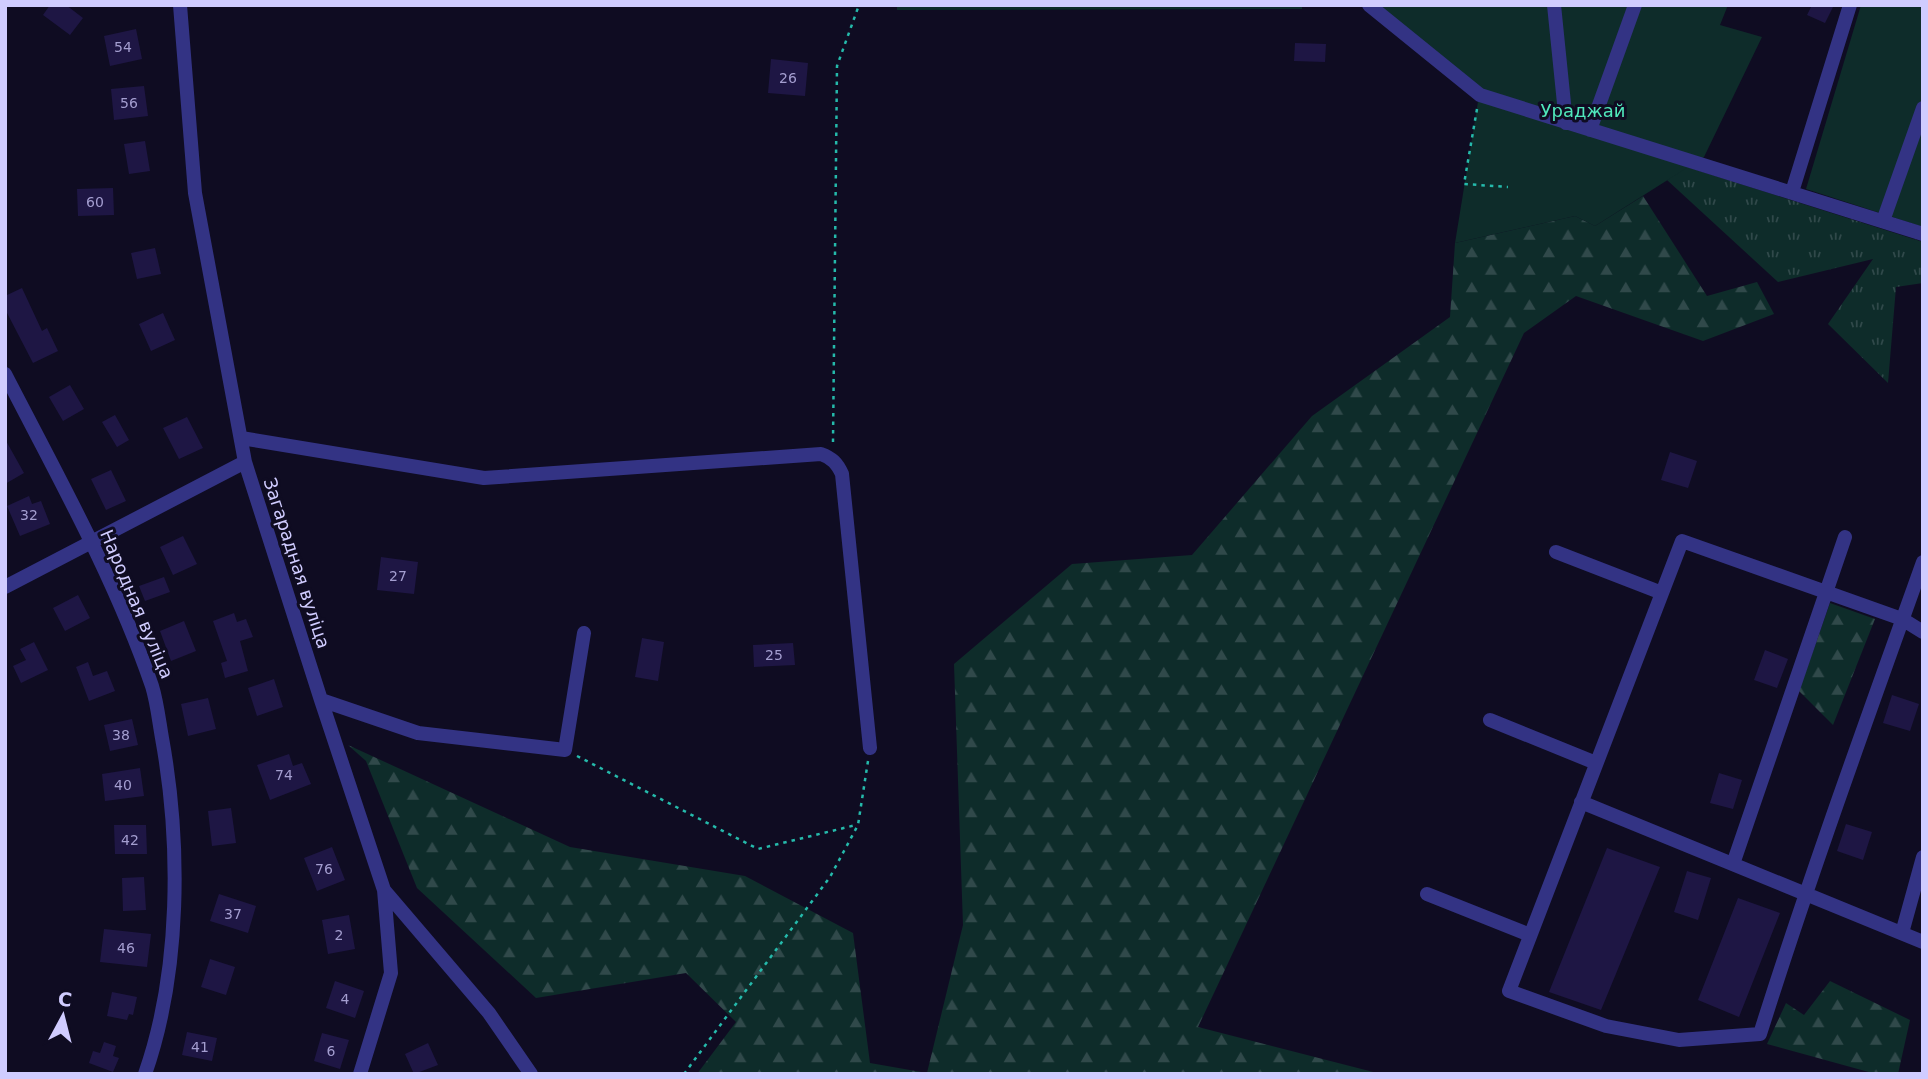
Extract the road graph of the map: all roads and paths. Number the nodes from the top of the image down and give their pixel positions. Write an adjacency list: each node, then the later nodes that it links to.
1 (180, 5): 16 (street, Загарадная вуліца)
2 (859, 5): 17 (path)
3 (1370, 5): 7 (street)
4 (1554, 5): 9 (street)
5 (1634, 5): 10 (street)
6 (1850, 5): 12 (street)
7 (1480, 95): 9 (street); 11 (path)
8 (1923, 108): 13 (street)
9 (1566, 123): 10 (street)
10 (1591, 131): 12 (street)
11 (1508, 187)
12 (1792, 192): 13 (street)
13 (1883, 221): 14 (street)
14 (1923, 234)
15 (5, 374): 20 (street, Народная вуліца)
16 (241, 439): 17 (street); 18 (street, Загарадная вуліца)
17 (833, 459): 31 (street)
18 (245, 462): 20 (street); 29 (street, Загарадная вуліца)
19 (1845, 537): 24 (street)
20 (92, 544): 23 (street); 44 (street, Народная вуліца)
21 (1556, 552): 25 (street)
22 (1923, 562): 26 (street)
23 (5, 587)
24 (1826, 592): 25 (street); 26 (street); 37 (street)
25 (1662, 593): 33 (street)
26 (1902, 618): 27 (street); 40 (street)
27 (1923, 632)
28 (584, 633): 32 (street)
29 (321, 700): 32 (street); 38 (street, Загарадная вуліца)
30 (1490, 720): 33 (street)
31 (870, 748): 35 (path)
32 (565, 750): 35 (path)
33 (1596, 764): 34 (street)
34 (1581, 802): 37 (street); 42 (street)
35 (858, 825): 47 (path)
36 (1923, 857): 41 (street)
37 (1733, 864): 40 (street)
38 (384, 890): 45 (street); 46 (street, Загарадная вуліца)
39 (1427, 894): 42 (street)
40 (1804, 894): 41 (street); 42 (street)
41 (1902, 933): 43 (street)
42 (1530, 935)
43 (1923, 942)
44 (145, 1074)
45 (360, 1074)
46 (531, 1074)
47 (684, 1074)

